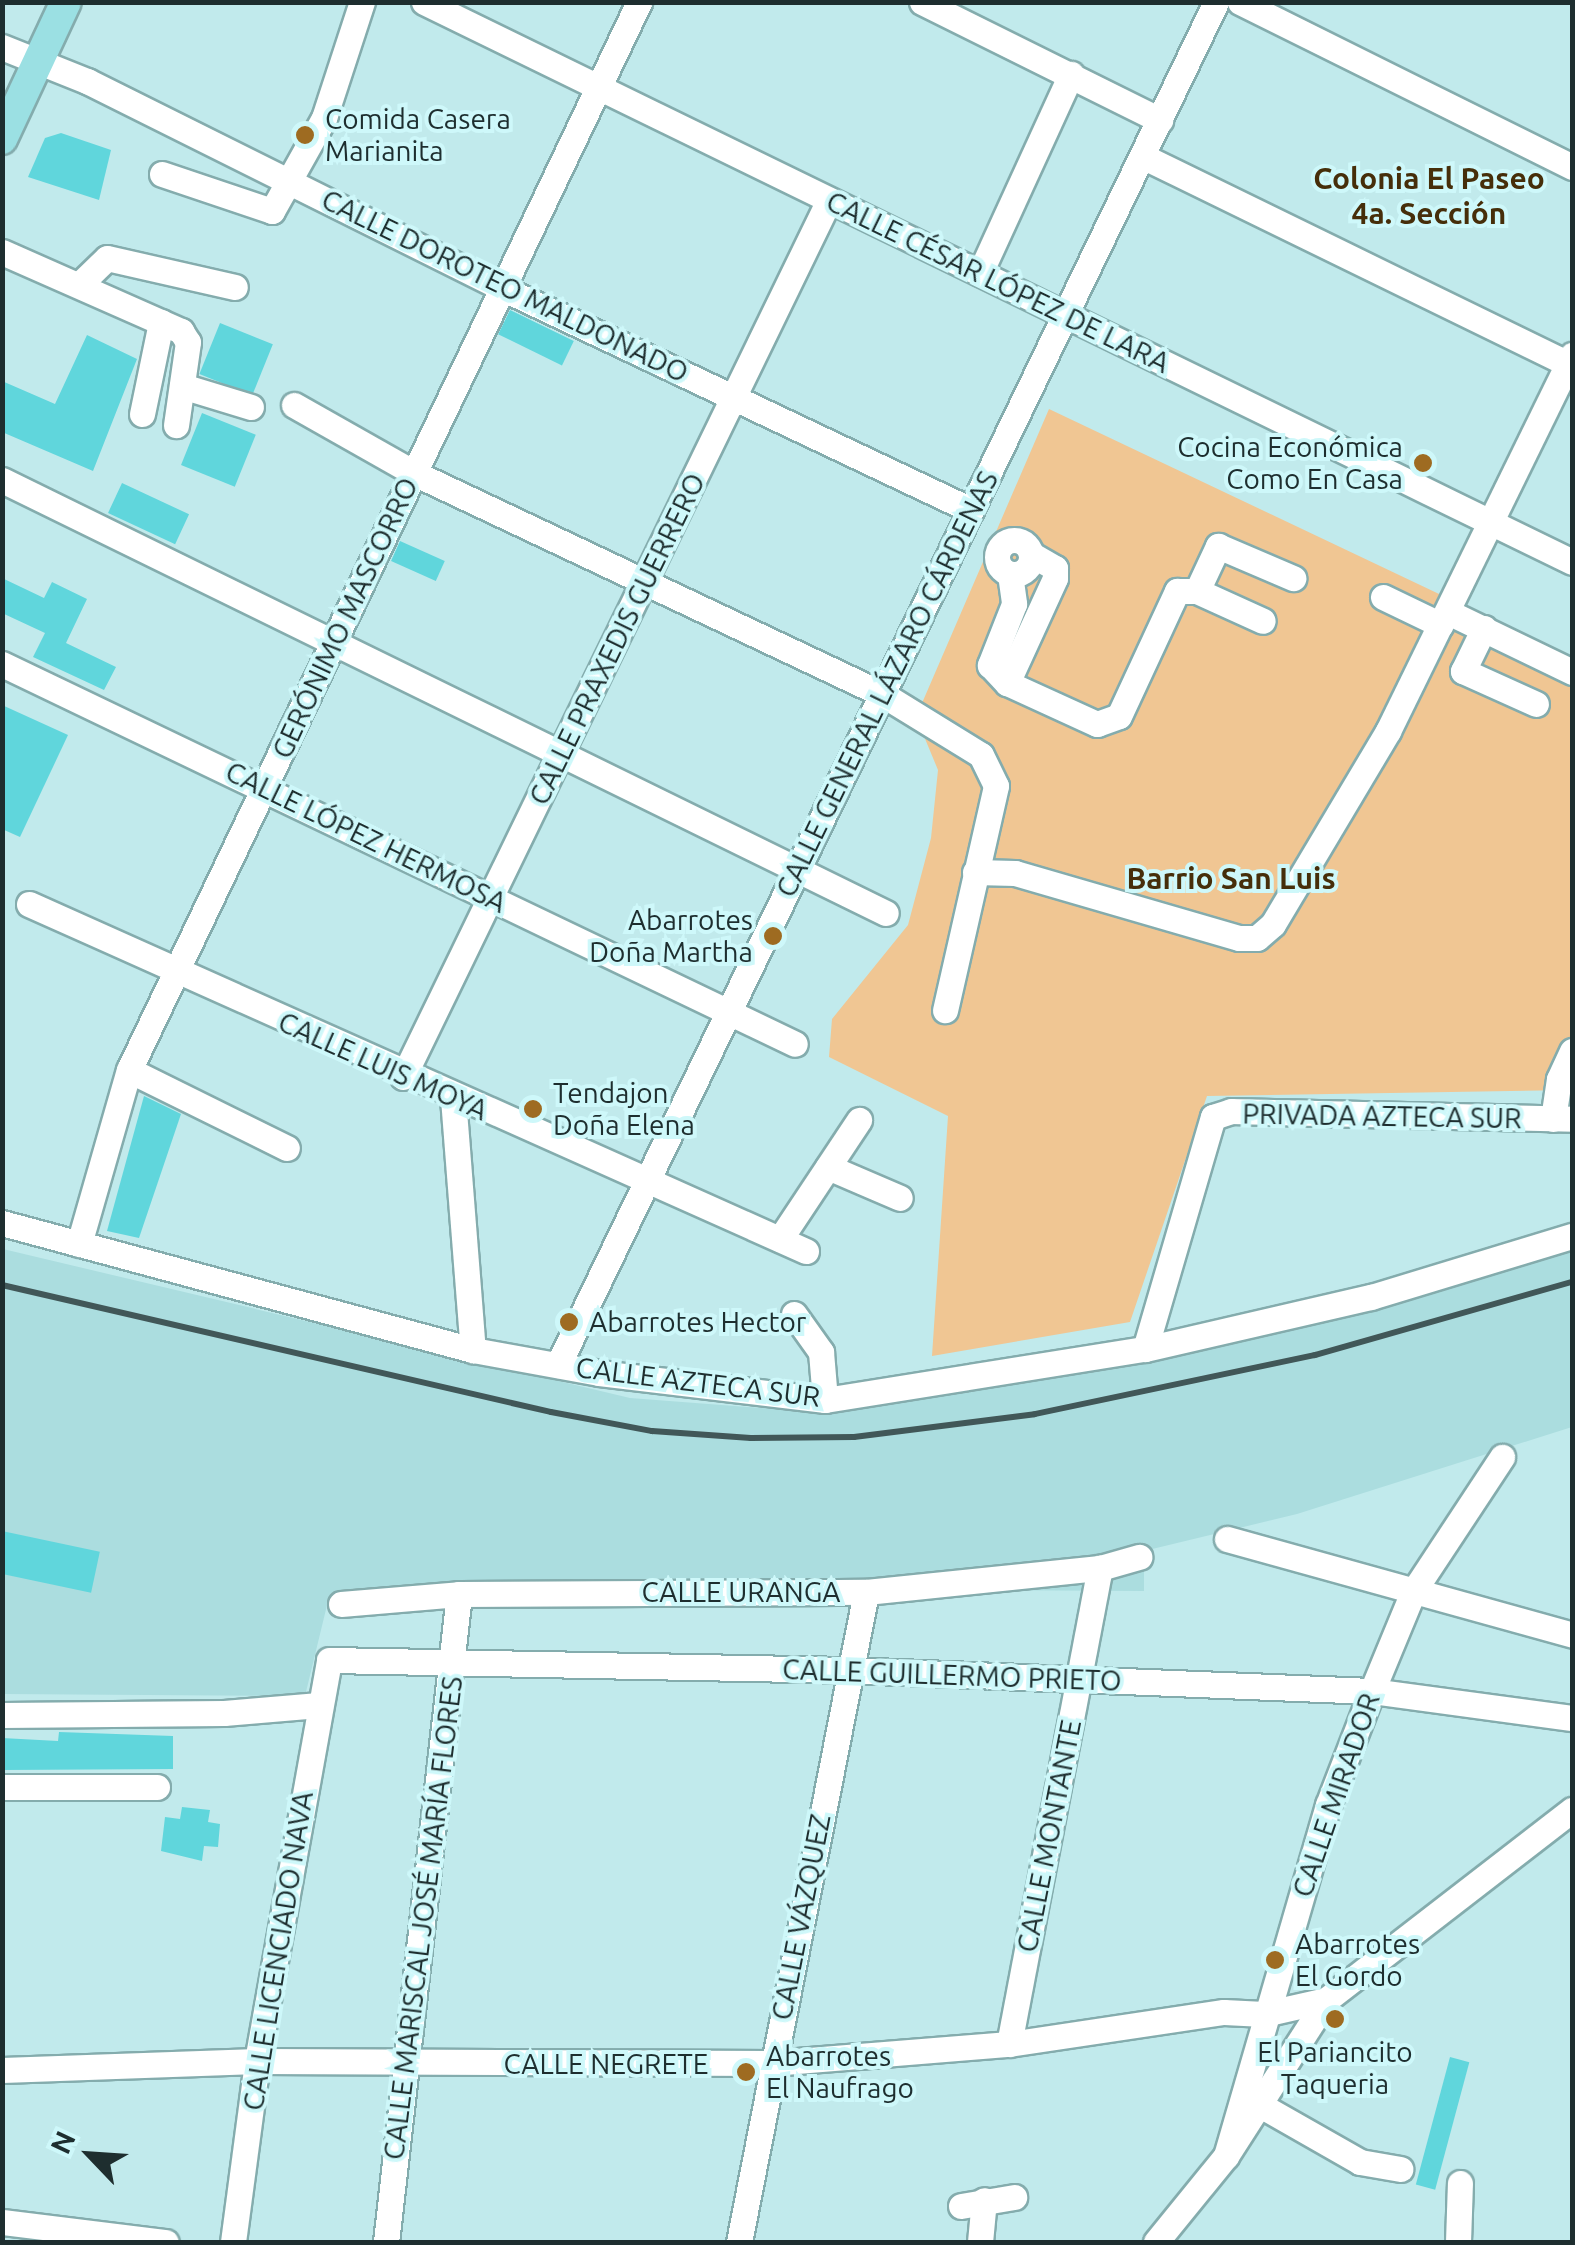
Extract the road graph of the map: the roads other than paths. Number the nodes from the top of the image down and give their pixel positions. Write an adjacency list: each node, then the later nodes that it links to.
1 (66, 2): 9 (main road)
2 (362, 2): 17 (street)
3 (424, 2): 11 (street, CALLE CÉSAR LÓPEZ DE LARA)
4 (639, 2): 11 (street, GERÓNIMO MASCORRO)
5 (922, 2): 10 (street)
6 (1216, 2): 12 (street, CALLE GENERAL LÁZARO CÁRDENAS)
7 (1240, 2): 15 (street)
8 (2, 47): 9 (street, CALLE DOROTEO MALDONADO)
9 (40, 60): 13 (main road); 17 (street, CALLE DOROTEO MALDONADO)
10 (1071, 74): 12 (street); 20 (street)
11 (598, 87): 18 (street, CALLE CÉSAR LÓPEZ DE LARA); 23 (street, GERÓNIMO MASCORRO)
12 (1160, 120): 14 (street, CALLE GENERAL LÁZARO CÁRDENAS)
13 (2, 139)
14 (1142, 156): 24 (street, CALLE GENERAL LÁZARO CÁRDENAS); 26 (street)
15 (1572, 167)
16 (162, 174): 17 (street)
17 (293, 181): 23 (street, CALLE DOROTEO MALDONADO)
18 (828, 200): 20 (street, CALLE CÉSAR LÓPEZ DE LARA); 28 (street, CALLE PRAXEDIS GUERRERO)
19 (2, 252): 21 (street)
20 (980, 273): 24 (street, CALLE CÉSAR LÓPEZ DE LARA)
21 (80, 284): 22 (street); 25 (street)
22 (234, 287)
23 (502, 288): 28 (street, CALLE DOROTEO MALDONADO); 33 (street, GERÓNIMO MASCORRO)
24 (1065, 315): 35 (street, CALLE GENERAL LÁZARO CÁRDENAS); 36 (street, CALLE CÉSAR LÓPEZ DE LARA)
25 (161, 322): 27 (street); 31 (street)
26 (1571, 362): 36 (street)
27 (182, 386): 30 (street); 32 (street)
28 (734, 399): 35 (street, CALLE DOROTEO MALDONADO); 42 (street, CALLE PRAXEDIS GUERRERO)
29 (294, 405): 33 (street)
30 (250, 407)
31 (142, 414)
32 (176, 425)
33 (414, 473): 42 (street); 48 (street, GERÓNIMO MASCORRO)
34 (2, 480): 48 (street)
35 (966, 521): 37 (street, CALLE DOROTEO MALDONADO); 52 (street, CALLE GENERAL LÁZARO CÁRDENAS)
36 (1491, 523): 39 (street, CALLE CÉSAR LÓPEZ DE LARA); 45 (street)
37 (998, 548): 38 (street); 40 (street)
38 (1031, 554): 40 (street); 51 (street)
39 (1572, 562)
40 (1010, 574): 51 (street)
41 (1293, 578): 43 (street)
42 (643, 582): 52 (street); 54 (street, CALLE PRAXEDIS GUERRERO)
43 (1197, 591): 46 (street); 51 (street)
44 (1383, 597): 45 (street)
45 (1445, 618): 47 (street); 57 (street)
46 (1264, 621)
47 (1484, 628): 50 (street); 53 (street)
48 (334, 642): 54 (street); 55 (street, GERÓNIMO MASCORRO)
49 (2, 664): 55 (street, CALLE LÓPEZ HERMOSA)
50 (1572, 672)
51 (1008, 683)
52 (882, 694): 56 (street, CALLE GENERAL LÁZARO CÁRDENAS); 57 (street)
53 (1536, 704)
54 (561, 753): 56 (street); 58 (street, CALLE PRAXEDIS GUERRERO)
55 (265, 786): 58 (street, CALLE LÓPEZ HERMOSA); 61 (street, GERÓNIMO MASCORRO)
56 (797, 869): 60 (street); 63 (street, CALLE GENERAL LÁZARO CÁRDENAS)
57 (974, 872): 62 (street)
58 (493, 898): 63 (street, CALLE LÓPEZ HERMOSA); 67 (street, CALLE PRAXEDIS GUERRERO)
59 (28, 904): 61 (street, CALLE LUIS MOYA)
60 (886, 913)
61 (176, 973): 66 (street, GERÓNIMO MASCORRO); 67 (street, CALLE LUIS MOYA)
62 (944, 1010)
63 (727, 1014): 64 (street, CALLE LÓPEZ HERMOSA); 73 (street, CALLE GENERAL LÁZARO CÁRDENAS)
64 (795, 1044)
65 (1572, 1051): 69 (street)
66 (129, 1070): 71 (street); 78 (street, GERÓNIMO MASCORRO)
67 (404, 1077): 68 (street, CALLE LUIS MOYA)
68 (453, 1098): 73 (street, CALLE LUIS MOYA); 82 (street)
69 (1563, 1119): 81 (street, PRIVADA AZTECA SUR)
70 (860, 1120): 72 (street)
71 (288, 1148)
72 (828, 1167): 74 (street); 77 (street)
73 (646, 1180): 77 (street, CALLE LUIS MOYA); 83 (street, CALLE GENERAL LÁZARO CÁRDENAS)
74 (900, 1198)
75 (2, 1223): 78 (street, CALLE AZTECA SUR)
76 (1572, 1236): 81 (street, CALLE AZTECA SUR)
77 (780, 1239): 79 (street, CALLE LUIS MOYA)
78 (79, 1244): 82 (street, CALLE AZTECA SUR)
79 (806, 1251)
80 (794, 1314): 84 (street)
81 (1144, 1349): 84 (street, CALLE AZTECA SUR)
82 (472, 1350): 83 (street, CALLE AZTECA SUR)
83 (558, 1365): 84 (street, CALLE AZTECA SUR)
84 (825, 1400)
85 (1502, 1457): 90 (street, CALLE MIRADOR)
86 (1227, 1539): 90 (street)
87 (1139, 1556): 88 (street, CALLE URANGA)
88 (1100, 1568): 89 (street, CALLE URANGA); 97 (street, CALLE MONTANTE)
89 (866, 1592): 91 (street, CALLE URANGA); 96 (street, CALLE VÁZQUEZ)
90 (1413, 1592): 93 (street); 98 (street, CALLE MIRADOR)
91 (459, 1594): 92 (street, CALLE URANGA); 95 (street, CALLE MARISCAL JOSÉ MARÍA FLORES)
92 (341, 1604)
93 (1572, 1635)
94 (329, 1660): 95 (street, CALLE GUILLERMO PRIETO); 99 (street, CALLE LICENCIADO NAVA)
95 (454, 1661): 96 (street, CALLE GUILLERMO PRIETO); 110 (street, CALLE MARISCAL JOSÉ MARÍA FLORES)
96 (850, 1670): 97 (street, CALLE GUILLERMO PRIETO); 109 (street, CALLE VÁZQUEZ)
97 (1079, 1680): 98 (street, CALLE GUILLERMO PRIETO); 107 (street, CALLE MONTANTE)
98 (1372, 1690): 101 (street, CALLE GUILLERMO PRIETO); 106 (street, CALLE MIRADOR)
99 (319, 1705): 100 (street); 108 (street, CALLE LICENCIADO NAVA)
100 (2, 1715)
101 (1572, 1718)
102 (2, 1787): 103 (street)
103 (158, 1787)
104 (1572, 1810): 105 (street)
105 (1326, 2000): 106 (street, CALLE NEGRETE); 112 (street)
106 (1264, 2014): 107 (street, CALLE NEGRETE); 113 (street, CALLE MIRADOR)
107 (1009, 2044): 109 (street, CALLE NEGRETE)
108 (257, 2060): 110 (street, CALLE NEGRETE); 111 (street, CALLE NEGRETE); 119 (street, CALLE LICENCIADO NAVA)
109 (772, 2063): 110 (street, CALLE NEGRETE); 121 (street, CALLE VÁZQUEZ)
110 (404, 2064): 120 (street, CALLE MARISCAL JOSÉ MARÍA FLORES)
111 (2, 2070)
112 (1260, 2105): 113 (street); 114 (street)
113 (1226, 2156): 123 (street)
114 (1400, 2170)
115 (1460, 2183): 124 (street)
116 (1014, 2197): 122 (street)
117 (2, 2222): 118 (street)
118 (166, 2242)
119 (233, 2242)
120 (386, 2242)
121 (738, 2242)
122 (980, 2242)
123 (1156, 2242)
124 (1458, 2242)

